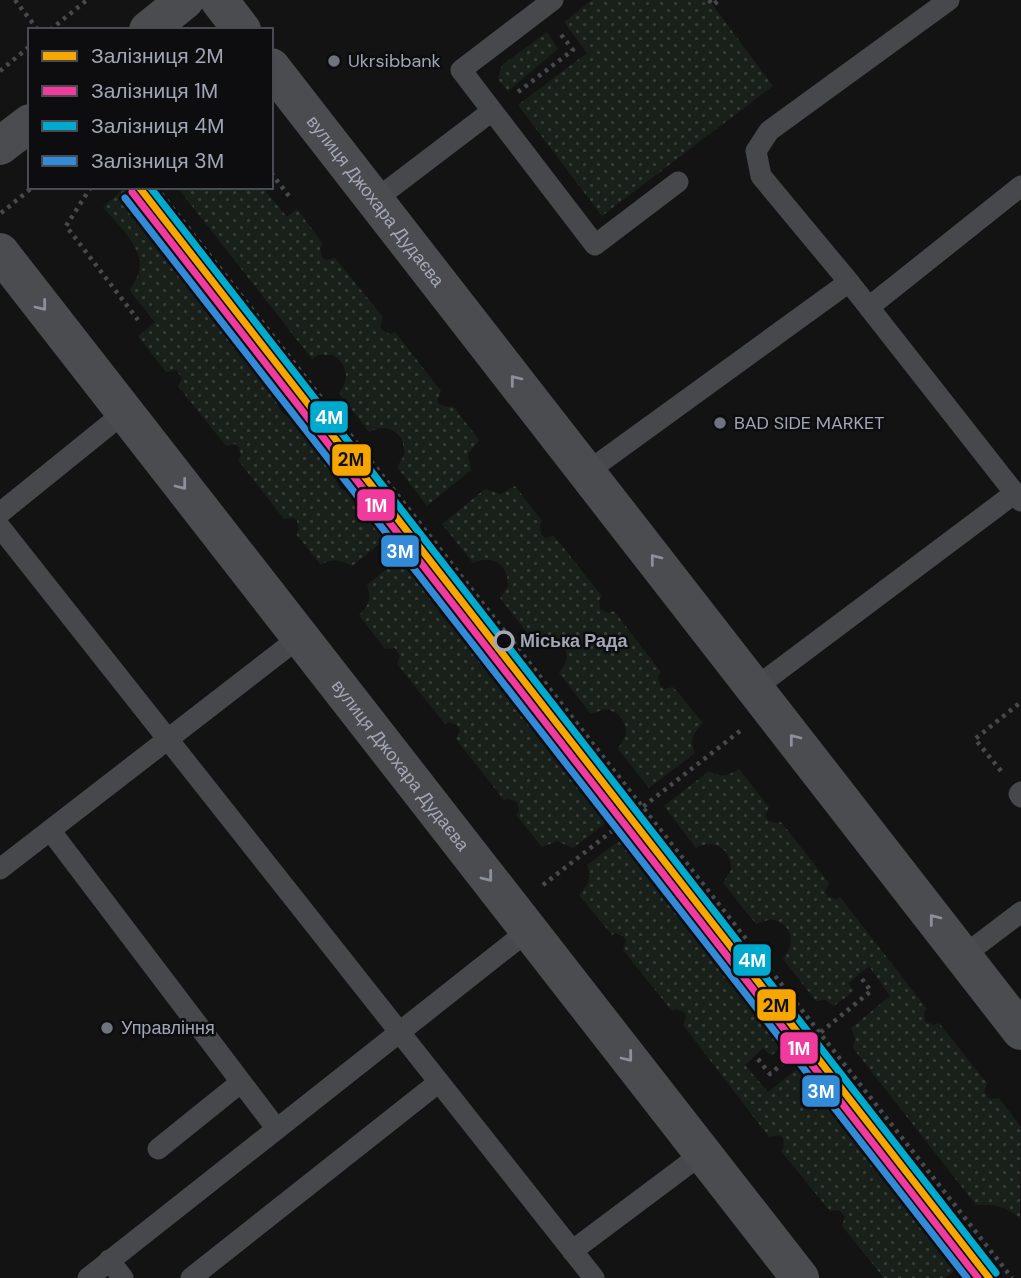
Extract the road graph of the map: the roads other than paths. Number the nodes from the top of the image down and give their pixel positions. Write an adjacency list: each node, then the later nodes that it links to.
1 (186, 0): 5 (street)
2 (219, 0): 6 (street)
3 (949, 0): 15 (lane)
4 (547, 4): 8 (lane)
5 (151, 28)
6 (241, 28)
7 (273, 70): 13 (street, вулиця Джохара Дудаєва)
8 (492, 111): 11 (lane); 13 (lane)
9 (28, 125): 10 (street)
10 (0, 146)
11 (678, 182)
12 (1021, 186): 16 (lane)
13 (375, 200): 18 (street, вулиця Джохара Дудаєва, one-way to 13)
14 (0, 252): 17 (street, вулиця Джохара Дудаєва, one-way to 17)
15 (849, 282): 16 (lane); 18 (lane)
16 (869, 307): 19 (lane)
17 (125, 412): 20 (lane); 22 (street, вулиця Джохара Дудаєва, one-way to 22)
18 (587, 472): 23 (street, вулиця Джохара Дудаєва, one-way to 18)
19 (1018, 497): 23 (lane)
20 (0, 513)
21 (0, 527): 24 (lane)
22 (300, 637): 24 (lane); 28 (street, вулиця Джохара Дудаєва, one-way to 28)
23 (762, 698): 29 (street, вулиця Джохара Дудаєва, one-way to 23)
24 (168, 740): 25 (lane); 30 (lane)
25 (50, 830): 26 (lane); 33 (lane)
26 (0, 869)
27 (1021, 912): 29 (lane)
28 (520, 919): 30 (lane); 36 (street, вулиця Джохара Дудаєва, one-way to 36)
29 (963, 956): 31 (street, вулиця Джохара Дудаєва)
30 (399, 1031): 32 (lane); 34 (lane)
31 (1021, 1031)
32 (439, 1082): 37 (lane); 41 (lane)
33 (240, 1083): 34 (lane); 35 (lane)
34 (276, 1128): 38 (lane)
35 (158, 1149)
36 (703, 1153): 37 (lane); 43 (street, вулиця Джохара Дудаєва)
37 (572, 1251): 42 (lane)
38 (109, 1260): 39 (lane); 40 (lane)
39 (88, 1278)
40 (123, 1278)
41 (191, 1278)
42 (594, 1278)
43 (800, 1278)

